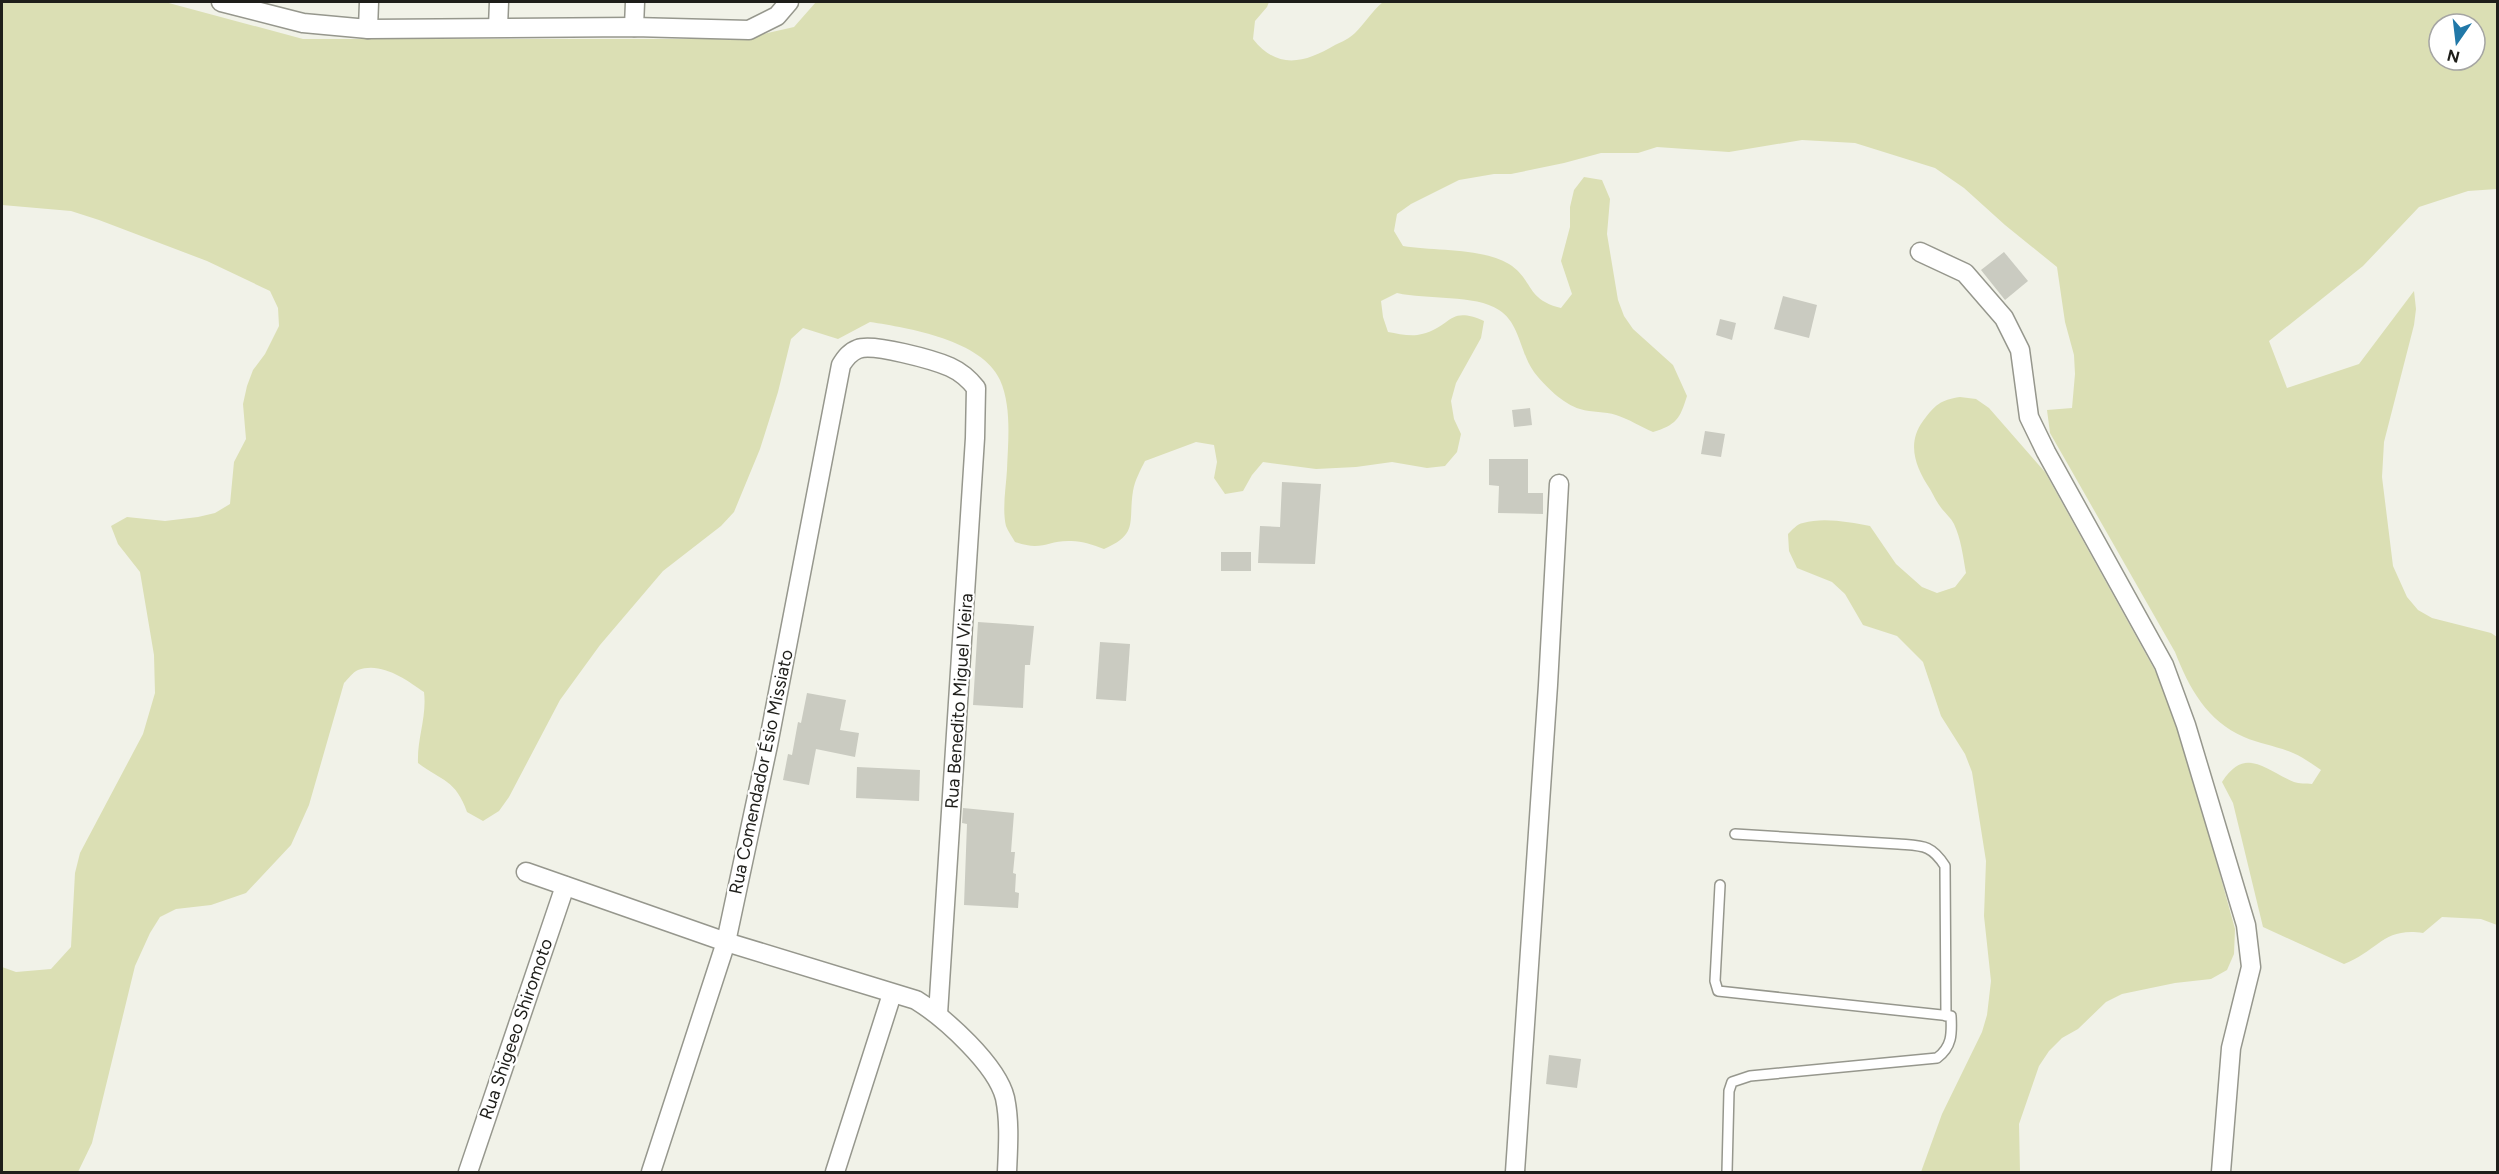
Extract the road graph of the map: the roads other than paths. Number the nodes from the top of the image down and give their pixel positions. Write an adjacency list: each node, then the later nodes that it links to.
1 (221, 2): 8 (street)
2 (369, 2): 8 (street)
3 (499, 2): 6 (street)
4 (635, 2): 7 (street)
5 (789, 2): 7 (street)
6 (498, 27): 7 (street); 8 (street)
7 (634, 27)
8 (368, 28)
9 (1920, 252): 26 (street)
10 (976, 388): 16 (street, Rua Comendador Ésio Missiato); 18 (street, Rua Benedito Miguel Vieira)
11 (1559, 484): 24 (street)
12 (1735, 834): 19 (lane)
13 (526, 872): 15 (street)
14 (1720, 885): 19 (lane)
15 (565, 886): 16 (street); 20 (street, Rua Shigeeo Shiromoto)
16 (726, 942): 17 (street); 21 (street, Rua Comendador Ésio Missiato)
17 (892, 994): 18 (street); 22 (street)
18 (938, 1014): 23 (street)
19 (1946, 1016): 25 (lane)
20 (468, 1173)
21 (651, 1173)
22 (835, 1173)
23 (1007, 1173)
24 (1515, 1173)
25 (1727, 1173)
26 (2221, 1173)

